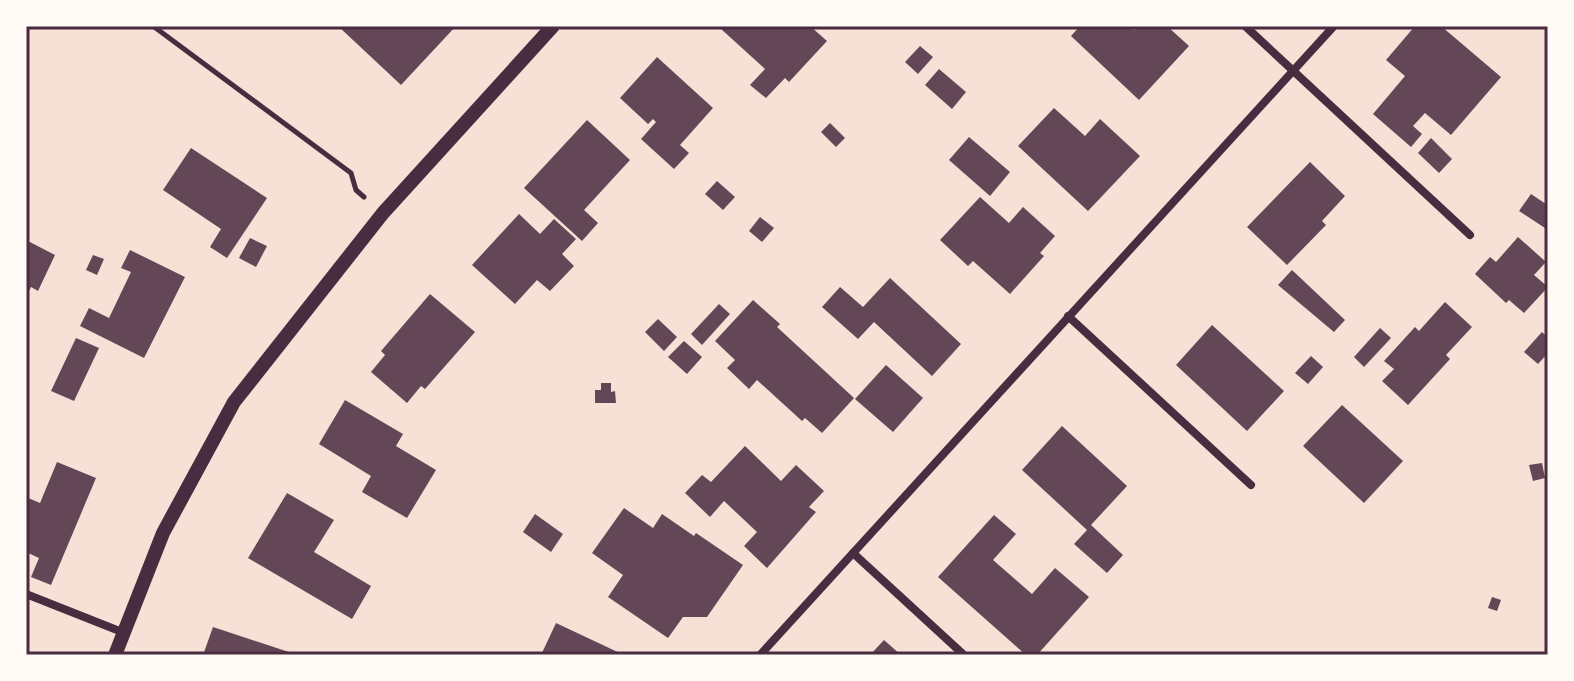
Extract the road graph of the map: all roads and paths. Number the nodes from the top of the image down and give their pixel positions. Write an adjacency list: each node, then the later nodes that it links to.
1 (153, 26): 6 (path)
2 (553, 26): 6 (street)
3 (1245, 26): 5 (street)
4 (1334, 26): 5 (street)
5 (1293, 70): 7 (street); 8 (street)
6 (383, 213): 12 (street)
7 (1470, 235)
8 (1068, 316): 9 (street); 10 (street)
9 (1251, 485)
10 (853, 553): 14 (street); 15 (street)
11 (26, 594): 12 (street)
12 (122, 632): 13 (street)
13 (115, 655)
14 (760, 655)
15 (964, 655)

